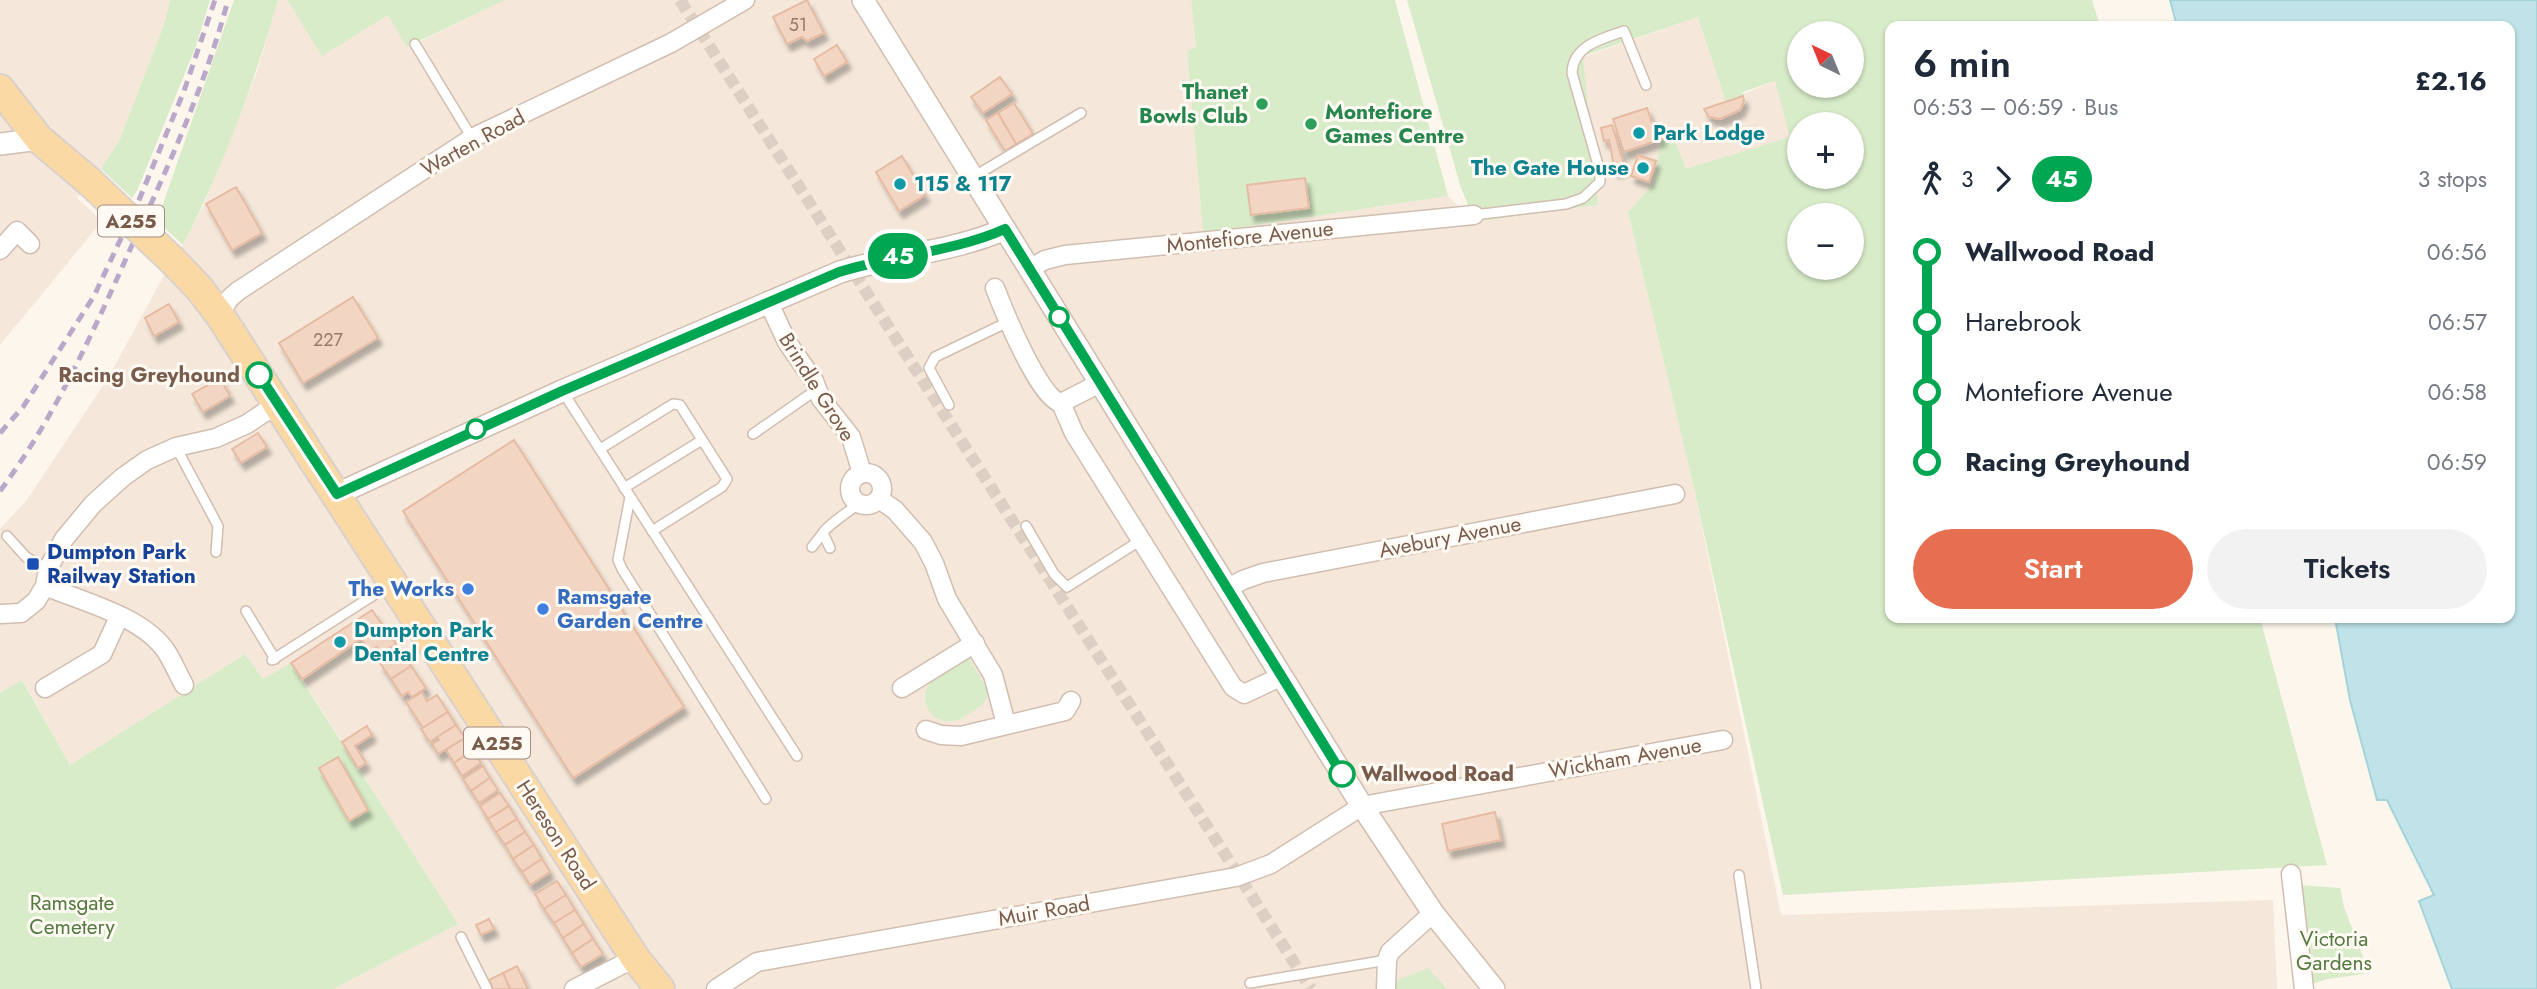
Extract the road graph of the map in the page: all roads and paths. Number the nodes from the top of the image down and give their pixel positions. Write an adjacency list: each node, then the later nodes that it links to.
1 (745, 0): 7 (street, Warten Road)
2 (863, 0): 10 (street)
3 (415, 44): 7 (lane)
4 (1646, 85): 11 (lane)
5 (3, 100): 8 (main road, A255)
6 (1081, 113): 10 (lane)
7 (472, 138): 18 (street, Warten Road)
8 (40, 139): 9 (street); 18 (main road, Hereson Road / A255, bridge)
9 (0, 144)
10 (972, 177): 12 (street)
11 (1474, 215): 15 (street, Montefiore Avenue)
12 (1005, 229): 15 (street); 17 (street)
13 (30, 244): 14 (street)
14 (0, 249)
15 (1029, 269): 20 (street)
16 (995, 288): 19 (street)
17 (768, 301): 21 (street, Brindle Grove); 22 (street)
18 (219, 314): 23 (main road, Hereson Road / A255)
19 (1008, 322): 24 (street); 25 (lane)
20 (1100, 383): 24 (street); 46 (street)
21 (816, 390): 26 (lane); 30 (street, Brindle Grove)
22 (562, 391): 29 (lane); 32 (street)
23 (278, 403): 28 (street); 32 (main road, Hereson Road / A255)
24 (1061, 403): 40 (street)
25 (949, 405)
26 (753, 434)
27 (702, 440): 29 (lane); 31 (lane); 37 (lane)
28 (176, 447): 43 (lane); 44 (street)
29 (600, 449): 31 (lane)
30 (862, 473): 34 (street, Brindle Grove); 35 (street, Brindle Grove)
31 (627, 492): 37 (lane); 60 (lane)
32 (337, 494): 45 (main road, Hereson Road / A255)
33 (1675, 494): 46 (street, Avebury Avenue)
34 (879, 499): 35 (street); 50 (street, Brindle Grove)
35 (858, 503): 38 (lane)
36 (1027, 526): 40 (lane)
37 (652, 531): 59 (lane)
38 (823, 533): 41 (lane); 42 (lane)
39 (7, 536): 44 (lane)
40 (1141, 540): 51 (street)
41 (813, 547)
42 (830, 548)
43 (216, 552)
44 (47, 577): 48 (street); 49 (street)
45 (393, 583): 47 (lane); 66 (main road, Hereson Road / A255)
46 (1228, 588): 51 (street)
47 (246, 611)
48 (0, 614)
49 (119, 617): 52 (street); 53 (street)
50 (975, 643): 54 (street); 56 (street, Brindle Grove)
51 (1282, 676): 61 (street)
52 (184, 685)
53 (45, 688)
54 (902, 688)
55 (1071, 701): 56 (street)
56 (1006, 724): 57 (street)
57 (926, 730)
58 (1723, 740): 61 (street, Wickham Avenue)
59 (797, 756)
60 (766, 799)
61 (1362, 806): 64 (street); 72 (street, Muir Road)
62 (1739, 874): 75 (lane)
63 (2291, 874): 76 (street)
64 (1433, 913): 67 (street); 74 (street)
65 (461, 937): 69 (lane)
66 (635, 958): 70 (street); 71 (main road, Hereson Road / A255)
67 (1387, 960): 68 (lane); 73 (street)
68 (1250, 983)
69 (487, 989)
70 (574, 989)
71 (660, 989)
72 (716, 989)
73 (1386, 989)
74 (1494, 989)
75 (1756, 989)
76 (2304, 989)

